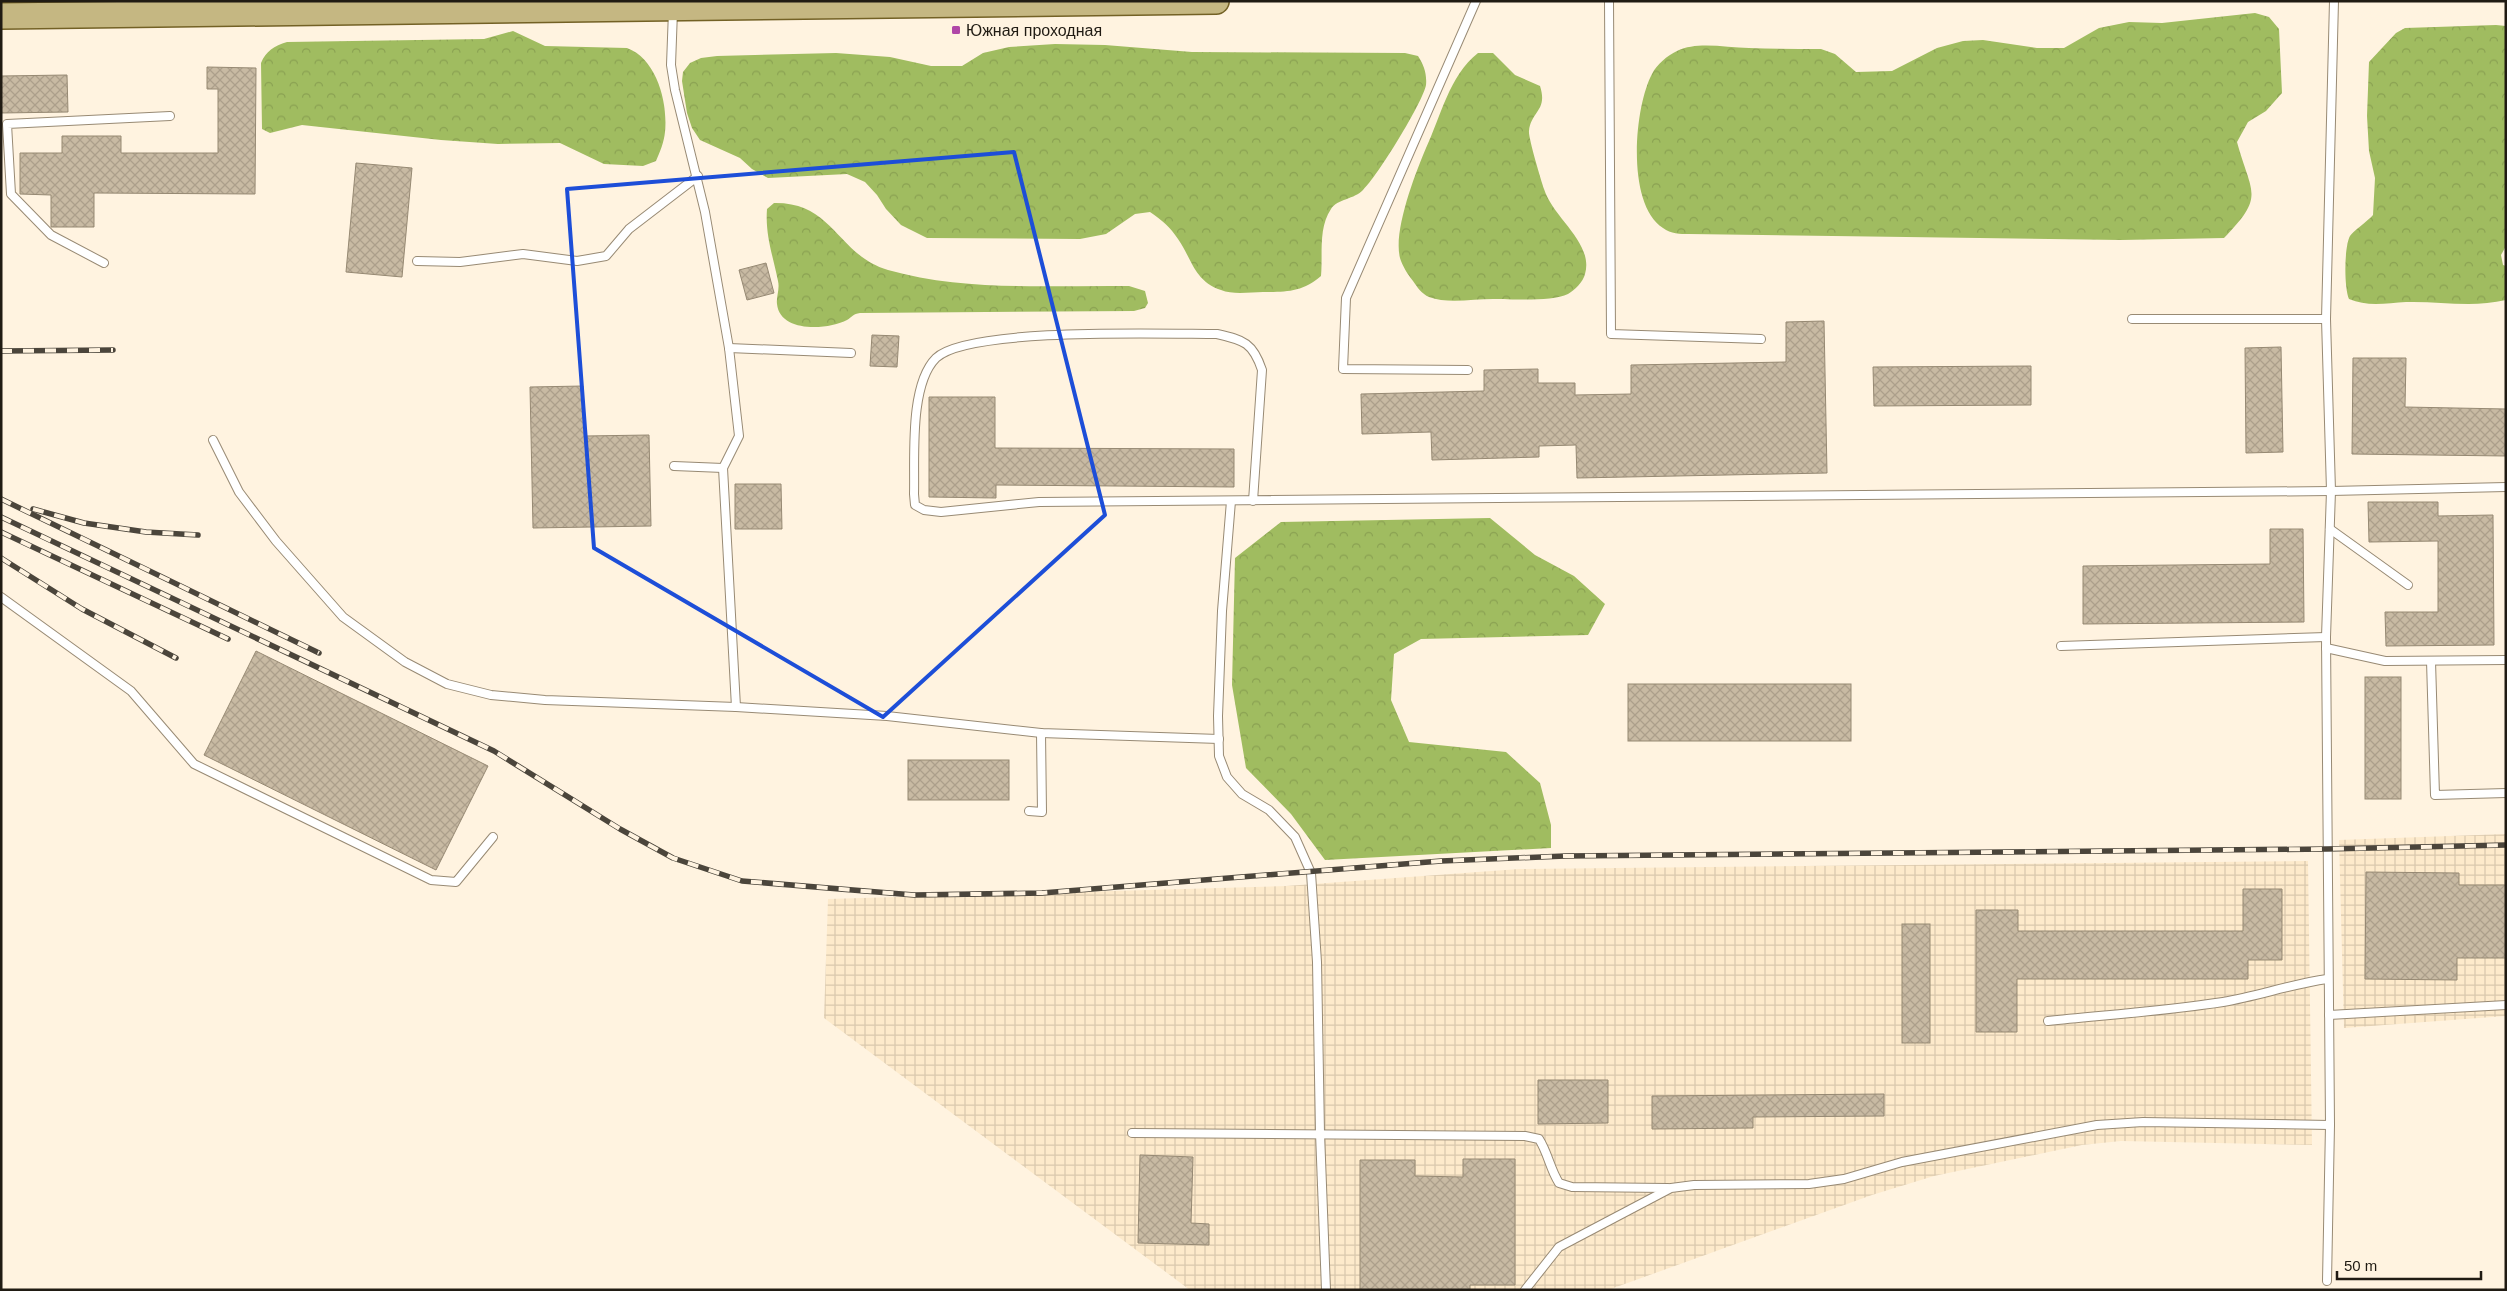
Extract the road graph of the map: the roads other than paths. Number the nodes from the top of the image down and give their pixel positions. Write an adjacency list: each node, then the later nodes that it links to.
1 (1216, 1): 5 (main road)
2 (1476, 1): 19 (lane)
3 (1609, 1): 16 (lane)
4 (2334, 1): 15 (lane)
5 (921, 3): 6 (main road)
6 (673, 5): 7 (main road); 9 (lane)
7 (1, 16)
8 (170, 116): 11 (lane)
9 (698, 176): 12 (lane); 17 (lane)
10 (1, 194): 11 (lane)
11 (10, 194): 13 (lane)
12 (418, 261)
13 (104, 263)
14 (2132, 319): 15 (lane)
15 (2326, 319): 24 (lane)
16 (1761, 339)
17 (729, 348): 18 (lane); 22 (lane)
18 (851, 353)
19 (1468, 370)
20 (213, 440): 35 (lane)
21 (674, 466): 22 (lane)
22 (723, 468): 35 (lane)
23 (2506, 488): 24 (lane)
24 (2331, 491): 26 (lane); 27 (lane)
25 (1231, 501): 26 (lane); 26 (lane); 37 (lane)
26 (1254, 501)
27 (2330, 529): 28 (lane); 30 (lane)
28 (2408, 585)
29 (1, 597): 40 (lane)
30 (2326, 637): 31 (lane); 32 (lane)
31 (2061, 646)
32 (2326, 648): 33 (lane); 41 (lane)
33 (2431, 660): 34 (lane); 38 (lane)
34 (2506, 660)
35 (736, 707): 36 (lane)
36 (1041, 733): 37 (lane); 39 (lane)
37 (1219, 739): 47 (lane)
38 (2506, 793)
39 (1029, 811)
40 (493, 837)
41 (2327, 979): 43 (lane); 44 (lane)
42 (2506, 1006): 43 (lane)
43 (2329, 1014): 45 (lane)
44 (2048, 1021)
45 (2330, 1125): 48 (lane); 49 (lane)
46 (1132, 1133): 47 (lane)
47 (1320, 1133): 48 (lane); 50 (lane)
48 (1671, 1188): 51 (lane)
49 (2327, 1281)
50 (1326, 1290)
51 (1525, 1290)

